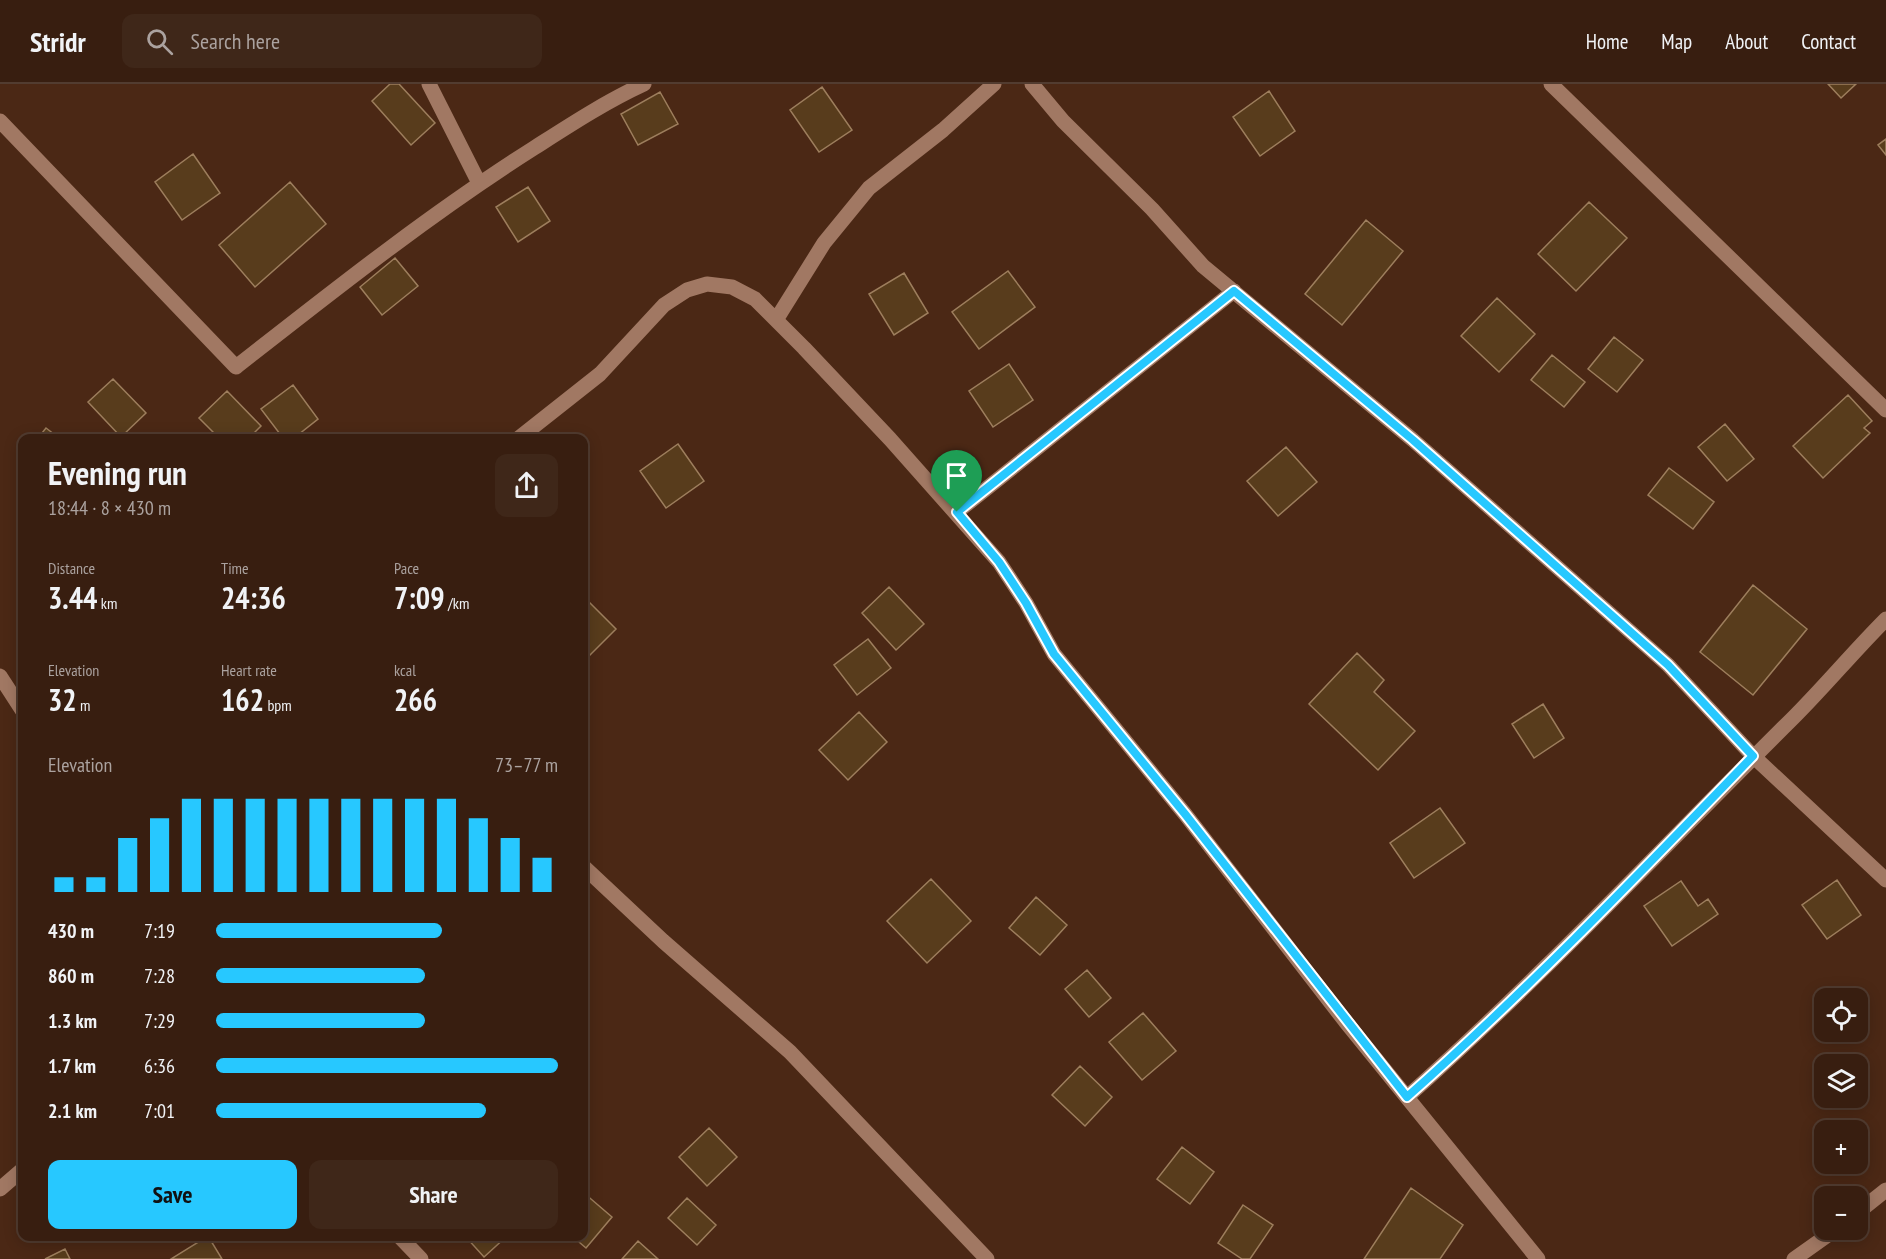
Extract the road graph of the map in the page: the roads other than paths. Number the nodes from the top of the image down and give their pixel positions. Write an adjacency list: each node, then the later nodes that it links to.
1 (429, 84): 7 (street)
2 (644, 84): 7 (street)
3 (994, 84): 9 (street)
4 (1032, 84): 8 (street)
5 (1551, 84): 10 (street)
6 (0, 121): 7 (street)
7 (479, 183)
8 (1234, 291): 12 (street); 16 (street)
9 (776, 320): 11 (street); 12 (street)
10 (1886, 410)
11 (524, 434)
12 (957, 512): 19 (street)
13 (1886, 618): 16 (street)
14 (0, 676): 15 (street)
15 (18, 704)
16 (1753, 756): 18 (street); 19 (street)
17 (588, 871): 27 (street)
18 (1886, 880)
19 (1407, 1097): 28 (street)
20 (18, 1173): 21 (street)
21 (0, 1189)
22 (1886, 1190): 23 (street)
23 (1868, 1204)
24 (1821, 1240): 29 (street)
25 (404, 1241): 26 (street)
26 (422, 1259)
27 (987, 1259)
28 (1538, 1259)
29 (1794, 1259)

